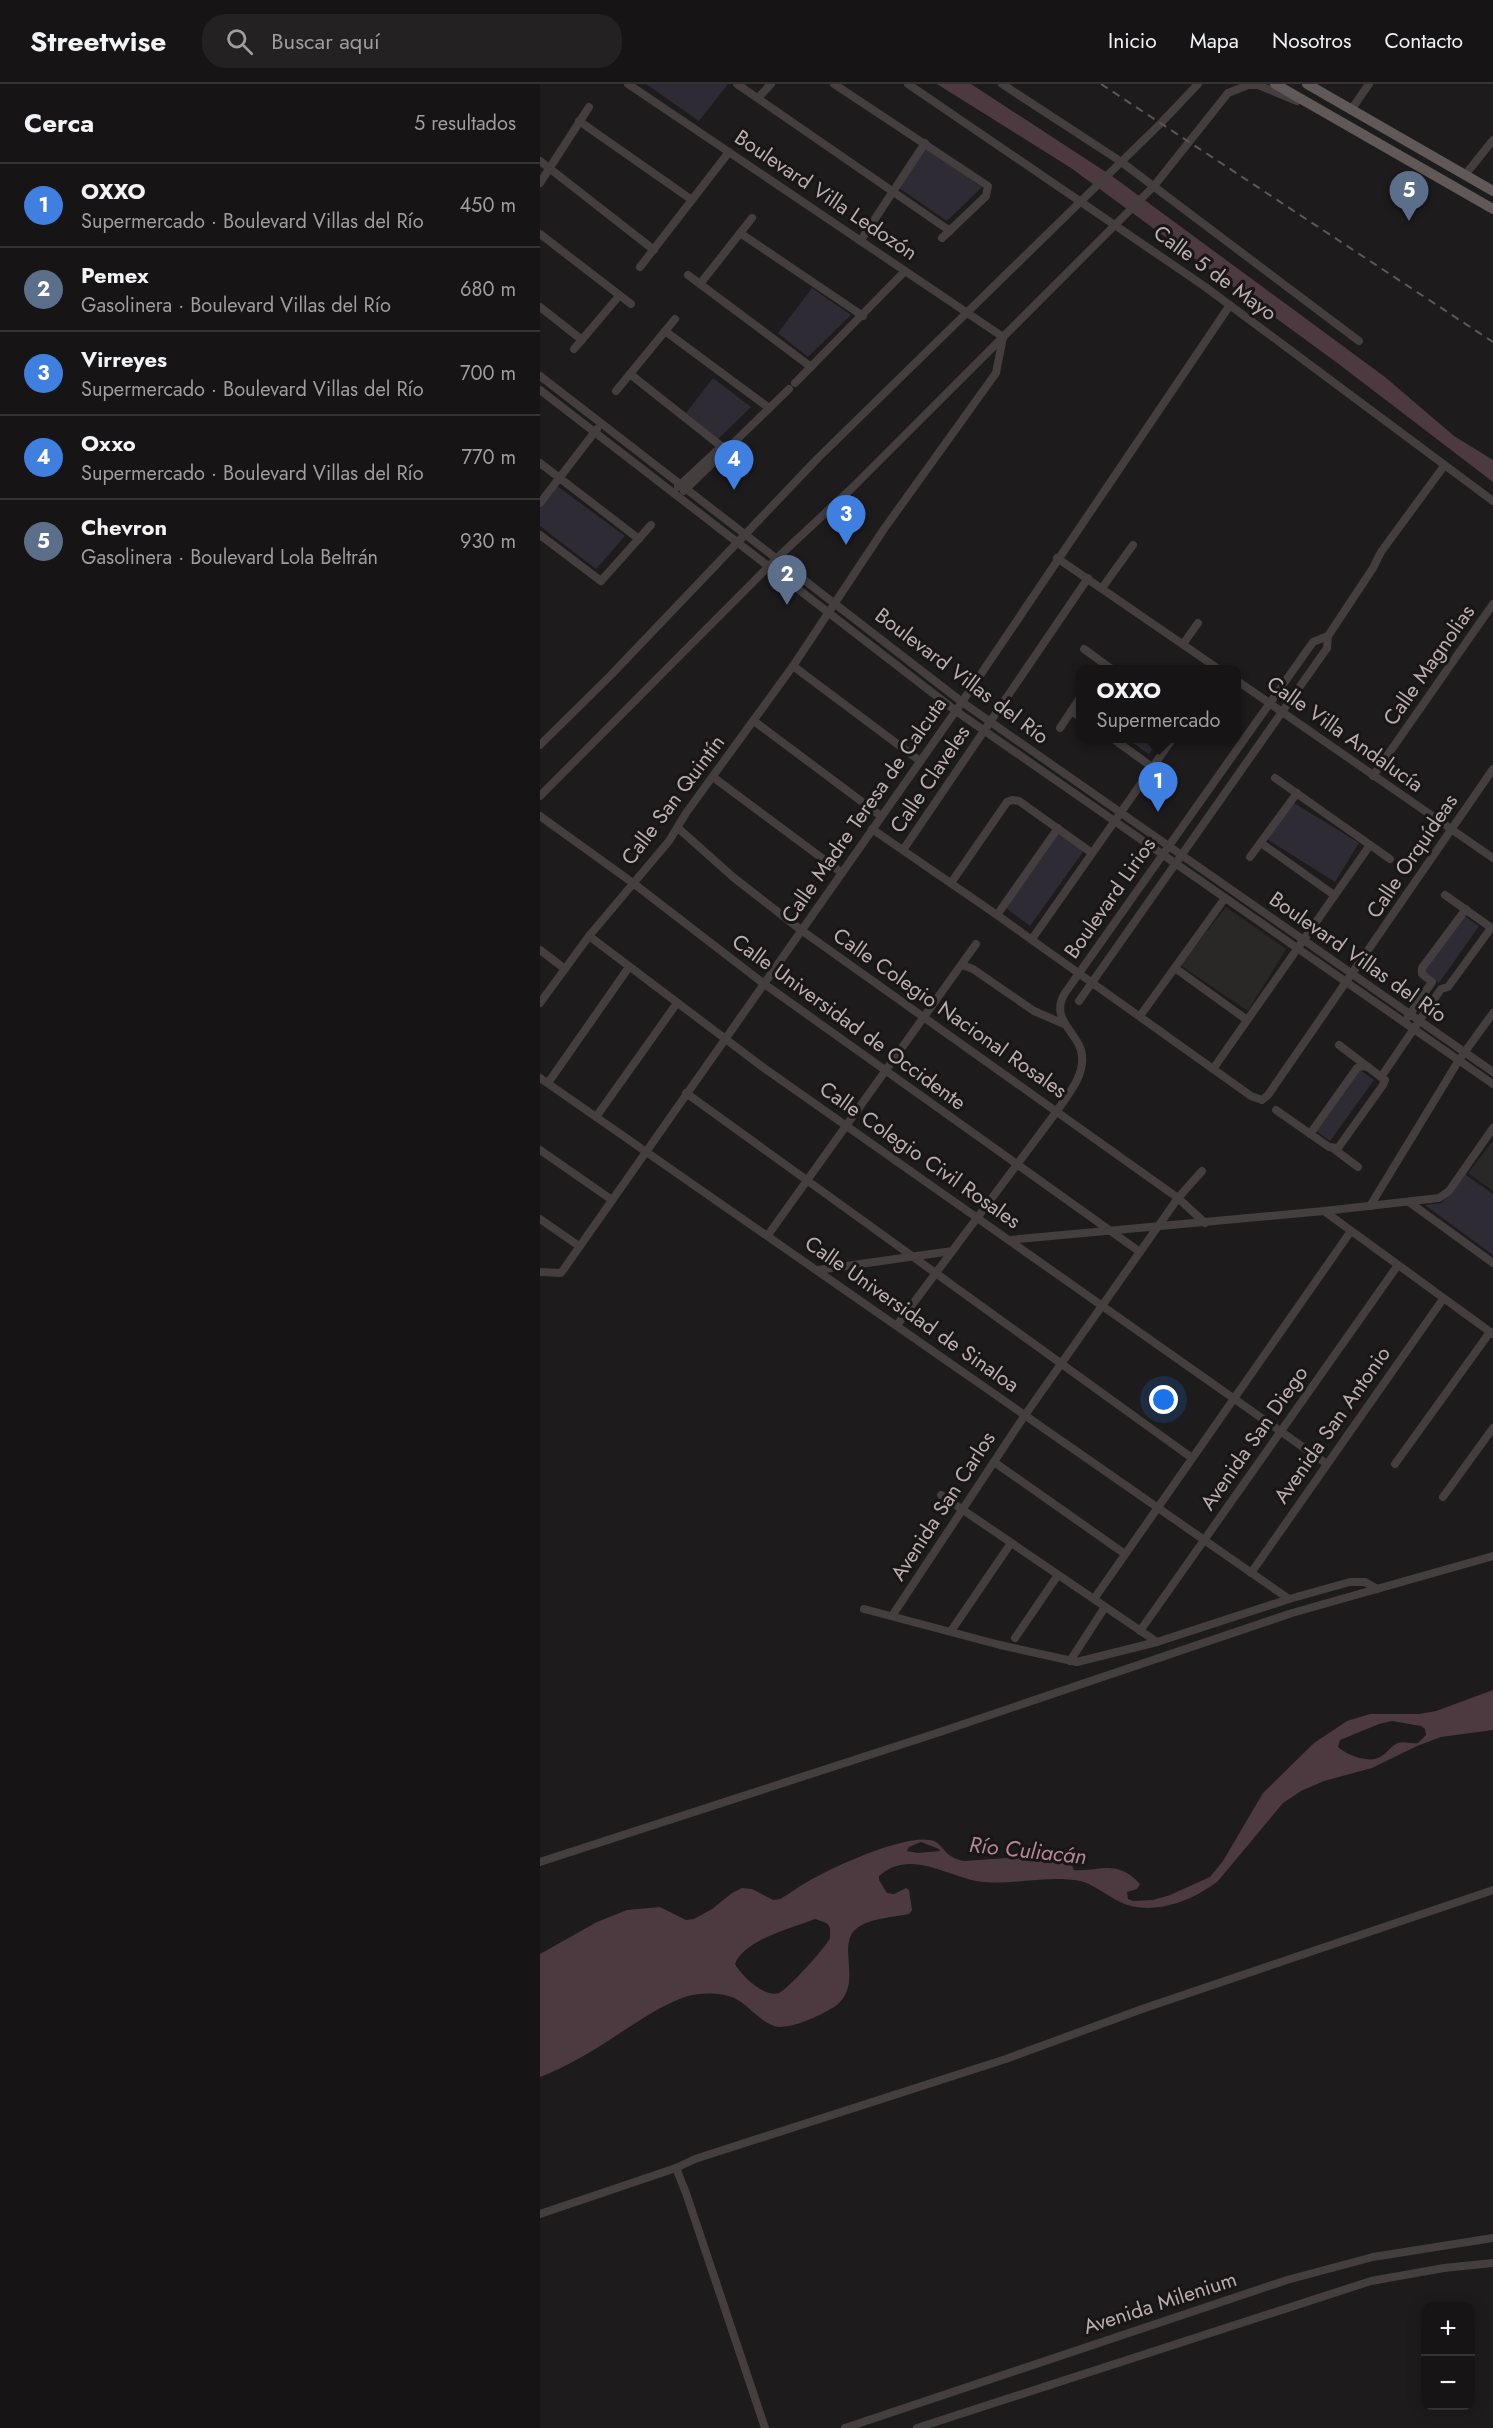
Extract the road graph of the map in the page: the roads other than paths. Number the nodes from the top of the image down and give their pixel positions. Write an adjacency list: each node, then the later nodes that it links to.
1 (628, 84): 18 (street, Boulevard Villa Ledozón)
2 (737, 84): 11 (street)
3 (771, 84): 11 (street)
4 (834, 84): 17 (street)
5 (908, 84): 28 (street, Calle 5 de Mayo)
6 (1002, 84): 20 (street)
7 (1198, 84): 20 (street)
8 (1275, 84): 14 (main road)
9 (1307, 84): 13 (main road)
10 (1368, 84): 13 (street)
11 (758, 98): 25 (street)
12 (589, 107): 15 (street)
13 (1351, 110): 22 (main road)
14 (1327, 114): 24 (street); 29 (main road)
15 (579, 121): 21 (street); 27 (street)
16 (1493, 140): 22 (street)
17 (925, 143): 25 (street); 32 (street)
18 (729, 152): 27 (street); 36 (street, Boulevard Villa Ledozón)
19 (540, 161): 21 (street)
20 (1120, 161): 24 (street); 28 (street)
21 (549, 168): 23 (street); 37 (street)
22 (1465, 175): 26 (main road)
23 (540, 183)
24 (1153, 188): 31 (street); 52 (street)
25 (893, 191): 32 (street); 36 (street)
26 (1493, 191)
27 (692, 201): 37 (street)
28 (1080, 201): 31 (street, Calle 5 de Mayo); 46 (street)
29 (1493, 209)
30 (752, 218): 33 (street)
31 (1114, 225): 44 (street, Calle 5 de Mayo); 50 (street)
32 (950, 231): 35 (street)
33 (740, 233): 41 (street); 47 (street)
34 (540, 234): 42 (street)
35 (942, 238)
36 (861, 240): 39 (street, Boulevard Villa Ledozón)
37 (654, 250): 38 (street)
38 (640, 267)
39 (905, 271): 46 (street, Boulevard Villa Ledozón); 47 (street)
40 (688, 275): 41 (street)
41 (700, 284): 54 (street)
42 (619, 296): 43 (street); 51 (street)
43 (631, 304)
44 (1230, 304): 63 (street, Calle 5 de Mayo); 75 (street, Calle Madre Teresa de Calcuta)
45 (540, 307): 51 (street)
46 (966, 311): 50 (street, Boulevard Villa Ledozón); 70 (street)
47 (863, 316): 54 (street)
48 (675, 319): 49 (street)
49 (665, 331): 55 (street); 59 (street)
50 (1003, 337): 76 (street); 80 (street, Calle San Quintín)
51 (582, 340): 53 (street)
52 (1359, 341)
53 (574, 350)
54 (811, 367): 59 (street)
55 (630, 374): 58 (street); 61 (street)
56 (540, 376): 60 (street, Boulevard Villas del Río)
57 (540, 390): 60 (street, Boulevard Villas del Río)
58 (616, 392)
59 (769, 408): 61 (street)
60 (598, 428): 64 (street); 65 (street, Boulevard Villas del Río); 66 (street, Boulevard Villas del Río)
61 (724, 448): 65 (street)
62 (540, 464): 64 (street)
63 (1444, 466): 67 (street, Calle 5 de Mayo); 84 (street, Boulevard Lirios)
64 (559, 478): 68 (street); 72 (street)
65 (684, 486): 66 (street); 70 (street, Boulevard Villas del Río)
66 (677, 494): 73 (street, Boulevard Villas del Río)
67 (1493, 501)
68 (540, 503)
69 (651, 525): 72 (street)
70 (746, 534): 73 (street); 76 (street, Boulevard Villas del Río)
71 (540, 535): 72 (street)
72 (639, 539)
73 (738, 542): 77 (street, Boulevard Villas del Río); 106 (street)
74 (1133, 545): 79 (street)
75 (1058, 558): 78 (street); 91 (street, Calle Madre Teresa de Calcuta)
76 (776, 559): 77 (street); 80 (street, Boulevard Villas del Río)
77 (768, 567): 82 (street, Boulevard Villas del Río); 114 (street)
78 (1088, 578): 79 (street); 99 (street, Calle Claveles)
79 (1102, 588): 85 (street)
80 (835, 603): 82 (street, Calle San Quintín); 91 (street, Boulevard Villas del Río)
81 (1493, 604): 110 (street, Calle Magnolias)
82 (829, 613): 89 (street, Calle San Quintín); 94 (street, Boulevard Villas del Río)
83 (1198, 623): 85 (street)
84 (1328, 636): 92 (street, Boulevard Lirios); 96 (street, Boulevard Lirios)
85 (1183, 644): 88 (street)
86 (1084, 649): 87 (street)
87 (1100, 665)
88 (1214, 665)
89 (793, 666): 98 (street, Calle San Quintín); 107 (street)
90 (1241, 683): 92 (street, Calle Villa Andalucía)
91 (962, 702): 94 (street, Calle Madre Teresa de Calcuta); 99 (street, Boulevard Villas del Río)
92 (1269, 703): 96 (street, Calle Villa Andalucía); 104 (street, Boulevard Lirios)
93 (1076, 704): 95 (street)
94 (956, 711): 101 (street, Boulevard Villas del Río); 107 (street, Calle Madre Teresa de Calcuta)
95 (1071, 711): 97 (street); 100 (street)
96 (1282, 712): 110 (street, Calle Villa Andalucía); 129 (street, Boulevard Lirios)
97 (1076, 714)
98 (754, 720): 111 (street, Calle San Quintín); 117 (street)
99 (990, 722): 101 (street, Calle Claveles); 115 (street, Boulevard Villas del Río)
100 (1060, 728)
101 (984, 731): 118 (street, Boulevard Villas del Río); 126 (street, Calle Claveles)
102 (1119, 743): 108 (street)
103 (1169, 743): 108 (street)
104 (1241, 743)
105 (1241, 743): 125 (street, Boulevard Lirios)
106 (540, 746)
107 (920, 761): 117 (street, Calle Madre Teresa de Calcuta)
108 (1152, 767): 115 (street)
109 (1493, 769): 122 (street, Calle Orquídeas)
110 (1373, 776): 122 (street, Calle Villa Andalucía)
111 (713, 777): 119 (street, Calle San Quintín); 134 (street)
112 (1275, 778): 113 (street)
113 (1297, 793): 123 (street); 124 (street)
114 (540, 796)
115 (1120, 813): 118 (street); 125 (street, Boulevard Villas del Río)
116 (540, 816): 136 (street, Calle Universidad de Occidente)
117 (881, 816): 121 (street, Calle Madre Teresa de Calcuta)
118 (1114, 821): 127 (street); 128 (street, Boulevard Villas del Río)
119 (678, 828): 136 (street, Calle San Quintín); 143 (street, Calle Colegio Nacional Rosales)
120 (1058, 828): 127 (street); 135 (street); 141 (street)
121 (872, 829): 126 (street); 134 (street, Calle Madre Teresa de Calcuta)
122 (1451, 829): 131 (street, Calle Villa Andalucía); 154 (street, Calle Orquídeas)
123 (1261, 843): 130 (street); 137 (street)
124 (1370, 844): 132 (street); 137 (street)
125 (1168, 846): 128 (street, Boulevard Lirios); 129 (street, Boulevard Villas del Río)
126 (903, 850): 135 (street)
127 (1092, 853): 145 (street)
128 (1162, 854): 133 (street, Boulevard Villas del Río); 153 (street, Boulevard Lirios)
129 (1181, 855): 133 (street, Boulevard Lirios); 147 (street, Boulevard Villas del Río)
130 (1251, 857)
131 (1493, 858)
132 (1390, 859)
133 (1175, 863): 139 (street, Boulevard Villas del Río); 156 (street, Boulevard Lirios)
134 (842, 873): 143 (street, Calle Madre Teresa de Calcuta)
135 (951, 883): 141 (street)
136 (633, 884): 144 (street, Calle San Quintín); 155 (street, Calle Universidad de Occidente)
137 (1334, 895): 147 (street)
138 (1445, 895): 140 (street)
139 (1225, 898): 147 (street, Boulevard Villas del Río); 151 (street)
140 (1466, 909): 142 (street); 162 (street)
141 (997, 915): 145 (street)
142 (1492, 929): 166 (street)
143 (801, 930): 155 (street, Calle Madre Teresa de Calcuta); 163 (street, Calle Colegio Nacional Rosales)
144 (589, 936): 150 (street, Calle Colegio Civil Rosales); 152 (street, Calle San Quintín)
145 (1032, 939): 153 (street)
146 (976, 944): 149 (street)
147 (1300, 944): 154 (street, Boulevard Villas del Río); 164 (street)
148 (540, 950): 152 (street)
149 (962, 965): 163 (street); 165 (street)
150 (629, 967): 159 (street, Calle Colegio Civil Rosales); 176 (street)
151 (1175, 968): 161 (street); 164 (street)
152 (565, 969): 158 (street, Calle San Quintín)
153 (1079, 973): 156 (street); 165 (street, Boulevard Lirios)
154 (1350, 978): 162 (street, Boulevard Villas del Río); 171 (street, Calle Orquídeas)
155 (763, 983): 167 (street, Calle Madre Teresa de Calcuta); 172 (street, Calle Universidad de Occidente)
156 (1092, 983): 157 (street, Boulevard Lirios); 161 (street)
157 (1079, 1001)
158 (540, 1003)
159 (677, 1003): 167 (street, Calle Colegio Civil Rosales); 181 (street)
160 (1493, 1013): 169 (street)
161 (1140, 1016): 171 (street)
162 (1407, 1018): 166 (street, Boulevard Villas del Río)
163 (924, 1019): 172 (street); 180 (street, Calle Colegio Nacional Rosales)
164 (1248, 1020): 171 (street)
165 (1064, 1024): 180 (street)
166 (1416, 1025): 169 (street, Boulevard Villas del Río); 174 (street)
167 (724, 1039): 178 (street, Calle Madre Teresa de Calcuta); 182 (street, Calle Colegio Civil Rosales)
168 (1339, 1045): 170 (street)
169 (1461, 1056): 173 (street, Boulevard Villas del Río); 177 (street, Boulevard Villas del Río); 195 (street)
170 (1368, 1068): 174 (street); 184 (street)
171 (1213, 1069)
172 (886, 1071): 182 (street); 188 (street, Calle Universidad de Occidente)
173 (1493, 1072)
174 (1381, 1077): 185 (street)
175 (540, 1078): 176 (street, Calle Universidad de Sinaloa)
176 (548, 1083): 181 (street, Calle Universidad de Sinaloa)
177 (1493, 1084)
178 (686, 1093): 187 (street, Calle Madre Teresa de Calcuta); 191 (street)
179 (1276, 1110): 184 (street)
180 (1057, 1111): 188 (street); 192 (street, Calle Colegio Nacional Rosales)
181 (596, 1116): 187 (street, Calle Universidad de Sinaloa)
182 (847, 1126): 191 (street); 197 (street, Calle Colegio Civil Rosales)
183 (1493, 1128): 194 (street)
184 (1310, 1134): 185 (street)
185 (1337, 1147): 189 (street)
186 (540, 1150): 193 (street)
187 (645, 1151): 193 (street, Calle Madre Teresa de Calcuta); 203 (street, Calle Universidad de Sinaloa)
188 (1017, 1165): 197 (street); 201 (street, Calle Universidad de Occidente)
189 (1358, 1167)
190 (1202, 1171): 192 (street, Avenida San Carlos)
191 (807, 1181): 203 (street); 208 (street)
192 (1178, 1198): 199 (street, Calle Colegio Nacional Rosales); 200 (street, Avenida San Carlos)
193 (612, 1200): 205 (street, Calle Madre Teresa de Calcuta)
194 (1409, 1202): 195 (street); 209 (street)
195 (1370, 1206): 196 (street)
196 (1324, 1211): 199 (street); 202 (street)
197 (977, 1218): 204 (street, Calle Colegio Civil Rosales); 206 (street)
198 (540, 1219): 205 (street)
199 (1205, 1223): 200 (street)
200 (1157, 1228): 201 (street); 207 (street, Avenida San Carlos)
201 (1109, 1230): 204 (street); 207 (street, Calle Universidad de Occidente)
202 (1351, 1231): 210 (street); 219 (street)
203 (768, 1235): 211 (street, Calle Universidad de Sinaloa)
204 (1009, 1240): 215 (street, Calle Colegio Civil Rosales)
205 (579, 1246): 212 (street, Calle Madre Teresa de Calcuta)
206 (952, 1251): 208 (street); 213 (street)
207 (1140, 1252): 215 (street, Avenida San Carlos)
208 (912, 1257): 211 (street); 213 (street)
209 (1493, 1263)
210 (1398, 1265): 214 (street); 222 (street, Avenida San Diego)
211 (818, 1270): 216 (street, Calle Universidad de Sinaloa)
212 (540, 1272)
213 (936, 1273): 216 (street); 218 (street)
214 (1443, 1299): 217 (street); 225 (street, Avenida San Antonio)
215 (1102, 1306): 218 (street, Avenida San Carlos); 219 (street, Calle Colegio Civil Rosales)
216 (897, 1325): 220 (street, Calle Universidad de Sinaloa)
217 (1491, 1333): 226 (street)
218 (1061, 1363): 220 (street, Avenida San Carlos); 223 (street)
219 (1234, 1399): 222 (street, Calle Colegio Civil Rosales); 223 (street)
220 (1024, 1415): 224 (street, Avenida San Carlos); 229 (street, Calle Universidad de Sinaloa)
221 (1493, 1428): 228 (street)
222 (1281, 1432): 225 (street, Calle Colegio Civil Rosales); 231 (street, Avenida San Diego)
223 (1192, 1458): 229 (street)
224 (994, 1462): 230 (street, Avenida San Carlos); 233 (street)
225 (1326, 1464): 235 (street, Avenida San Antonio)
226 (1395, 1464)
227 (941, 1495): 230 (street)
228 (1443, 1497)
229 (1157, 1508): 231 (street, Calle Universidad de Sinaloa); 233 (street)
230 (963, 1509): 232 (street); 242 (street, Avenida San Carlos)
231 (1204, 1540): 235 (street, Calle Universidad de Sinaloa); 244 (street, Avenida San Diego)
232 (1011, 1543): 236 (street); 243 (street)
233 (1125, 1554): 238 (street)
234 (1493, 1556): 237 (street)
235 (1251, 1573): 239 (street, Calle Universidad de Sinaloa)
236 (1058, 1575): 238 (street); 245 (street)
237 (1377, 1589): 239 (street); 248 (street)
238 (1094, 1599): 240 (street)
239 (1289, 1599): 246 (street)
240 (1105, 1606): 244 (street); 247 (street)
241 (864, 1609): 242 (street)
242 (892, 1616): 243 (street)
243 (951, 1631): 247 (street)
244 (1140, 1631): 246 (street)
245 (1015, 1638)
246 (1157, 1642): 247 (street)
247 (1070, 1661)
248 (540, 1862)
249 (1493, 1890): 250 (street)
250 (676, 2168): 251 (street); 254 (street)
251 (540, 2214)
252 (1493, 2238): 255 (street, Avenida Milenium)
253 (1493, 2263): 256 (street, Avenida Milenium)
254 (765, 2428)
255 (845, 2428)
256 (917, 2428)

